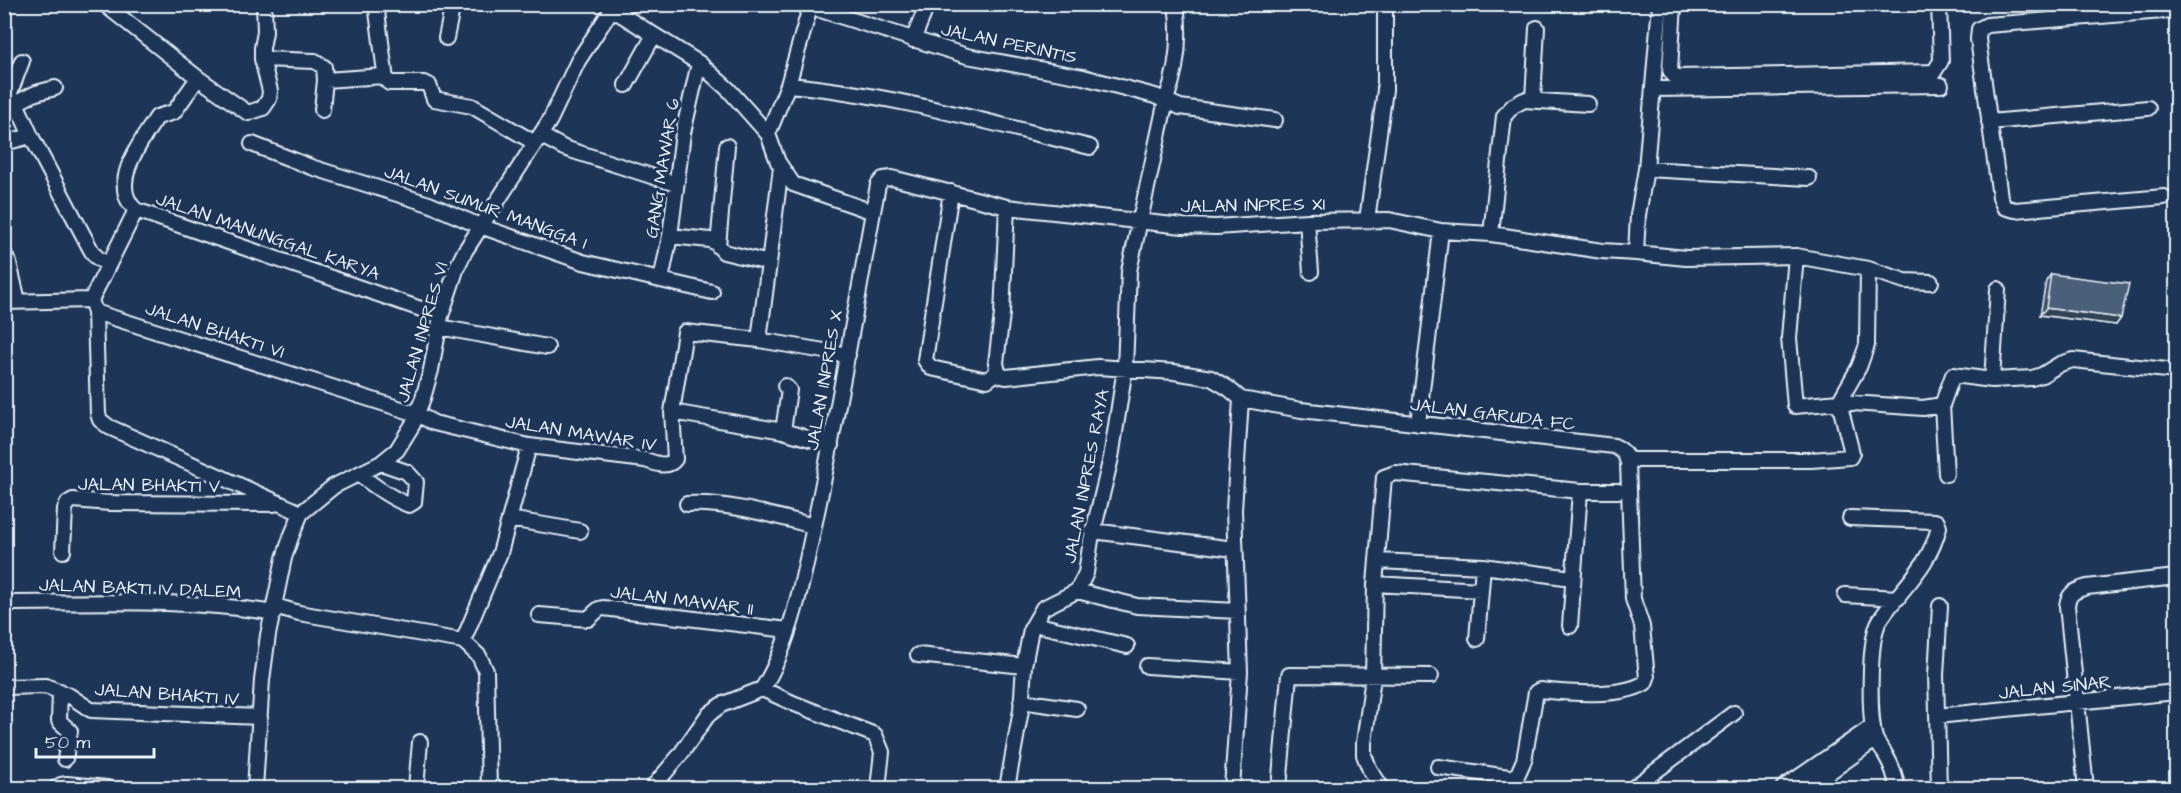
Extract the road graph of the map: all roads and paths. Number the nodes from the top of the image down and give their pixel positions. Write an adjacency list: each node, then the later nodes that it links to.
1 (104, 4): 22 (street)
2 (264, 4): 18 (street)
3 (376, 4): 21 (street)
4 (453, 4): 16 (street)
5 (926, 4): 17 (street)
6 (1176, 4): 30 (street, JALAN INPRES RAYA)
7 (1385, 4): 53 (street)
8 (1660, 4): 28 (street)
9 (1674, 4): 10 (street)
10 (1939, 4)
11 (811, 6): 17 (street, JALAN PERINTIS); 25 (street)
12 (610, 7): 15 (street); 39 (street, JALAN INPRES VI)
13 (2176, 10): 36 (street)
14 (1537, 28): 29 (street)
15 (654, 35): 20 (street); 24 (street)
16 (446, 38)
17 (913, 40): 30 (street, JALAN PERINTIS)
18 (262, 59): 22 (street); 23 (street)
19 (22, 61): 32 (street)
20 (699, 63): 37 (street); 47 (street, GANG MAWAR 6)
21 (384, 76): 23 (street); 39 (street)
22 (198, 78): 51 (street, JALAN MANUNGGAL KARYA)
23 (325, 80): 34 (street)
24 (626, 85)
25 (789, 85): 37 (street); 43 (street)
26 (1941, 85): 28 (street)
27 (55, 88): 32 (street)
28 (1654, 89): 45 (street)
29 (1533, 99): 31 (street); 58 (street)
30 (1166, 100): 35 (street, JALAN PERINTIS); 54 (street, JALAN INPRES RAYA)
31 (1588, 104)
32 (10, 105): 38 (street)
33 (2148, 108): 36 (street)
34 (322, 110)
35 (1275, 120)
36 (1989, 122): 49 (street)
37 (768, 134): 44 (street)
38 (31, 136): 40 (street); 64 (street)
39 (537, 139): 47 (street); 56 (street, JALAN INPRES VI)
40 (4, 143)
41 (252, 144): 56 (street, JALAN SUMUR MANGGA I)
42 (727, 146): 60 (street)
43 (1090, 147)
44 (781, 167): 52 (street); 65 (street)
45 (1646, 169): 46 (street); 61 (street)
46 (1809, 178)
47 (676, 184): 59 (street, GANG MAWAR 6)
48 (951, 192): 50 (street, JALAN INPRES X); 52 (street, JALAN INPRES X); 80 (street, JALAN GARUDA FC)
49 (2164, 197)
50 (1007, 207): 54 (street, JALAN INPRES X); 80 (street)
51 (135, 210): 64 (street); 74 (street, JALAN MANUNGGAL KARYA)
52 (873, 212): 77 (street, JALAN INPRES X)
53 (1366, 220): 55 (street, JALAN INPRES XI); 57 (street, JALAN INPRES XI)
54 (1140, 221): 55 (street, JALAN INPRES XI); 78 (street, JALAN INPRES RAYA)
55 (1306, 221): 67 (street)
56 (480, 226): 68 (street, JALAN SUMUR MANGGA I); 74 (street, JALAN INPRES VI)
57 (1441, 231): 58 (street, JALAN INPRES XI); 88 (street)
58 (1491, 234): 61 (street, JALAN INPRES XI)
59 (670, 236): 60 (street); 68 (street, GANG MAWAR 6)
60 (718, 246): 65 (street)
61 (1636, 253): 63 (street, JALAN INPRES XI)
62 (4, 255): 72 (street)
63 (1796, 256): 66 (street, JALAN INPRES XI); 84 (street)
64 (109, 263): 73 (street)
65 (769, 263): 75 (street)
66 (1868, 269): 69 (street, JALAN INPRES XI); 84 (street)
67 (1311, 272)
68 (661, 280): 71 (street, JALAN SUMUR MANGGA I)
69 (1930, 282)
70 (1998, 289): 81 (street)
71 (712, 292)
72 (11, 302): 73 (street, JALAN BHAKTI VI)
73 (93, 306): 87 (street, JALAN BHAKTI VI); 98 (street)
74 (440, 322): 76 (street, JALAN MANUNGGAL KARYA); 87 (street, JALAN INPRES VI)
75 (759, 340): 77 (street); 86 (street)
76 (547, 347)
77 (848, 355): 90 (street, JALAN INPRES X)
78 (1125, 368): 80 (street, JALAN GARUDA FC); 83 (street, JALAN GARUDA FC); 105 (street, JALAN INPRES RAYA)
79 (2176, 371): 81 (street)
80 (998, 372)
81 (1992, 380): 85 (street)
82 (785, 386): 89 (street)
83 (1242, 399): 88 (street, JALAN GARUDA FC); 106 (street)
84 (1839, 402): 85 (street); 92 (street)
85 (1942, 405): 95 (street)
86 (672, 412): 89 (street, JALAN MAWAR IV); 91 (street, JALAN MAWAR IV)
87 (417, 414): 91 (street, JALAN MAWAR IV); 93 (street, JALAN INPRES VI)
88 (1418, 423): 92 (street, JALAN GARUDA FC)
89 (783, 431): 90 (street, JALAN MAWAR IV)
90 (831, 445): 103 (street, JALAN INPRES X)
91 (529, 446): 102 (street)
92 (1627, 460): 148 (street)
93 (381, 463): 94 (street, JALAN INPRES VI); 94 (street)
94 (359, 474): 100 (street, JALAN INPRES VI)
95 (1946, 474)
96 (1580, 491): 97 (street); 108 (street); 111 (street)
97 (1618, 491)
98 (279, 504): 100 (street); 107 (street, JALAN BHAKTI V)
99 (687, 504): 103 (street)
100 (301, 513): 119 (street)
101 (1850, 518): 116 (street)
102 (510, 519): 104 (street); 126 (street)
103 (814, 526): 124 (street, JALAN INPRES X)
104 (580, 531)
105 (1093, 531): 106 (street); 114 (street, JALAN INPRES RAYA)
106 (1234, 549): 120 (street)
107 (63, 551)
108 (1378, 561): 109 (street); 112 (street)
109 (1483, 566): 111 (street); 113 (street)
110 (2176, 577): 139 (street)
111 (1572, 578): 123 (street)
112 (1376, 584): 113 (street); 133 (street)
113 (1481, 590): 125 (street)
114 (1077, 591): 120 (street); 122 (street, JALAN INPRES RAYA)
115 (1845, 595): 116 (street)
116 (1898, 598): 144 (street)
117 (4, 603): 119 (street, JALAN BAKTI IV DALEM)
118 (1940, 606): 142 (street)
119 (274, 610): 126 (street, JALAN BAKTI IV DALEM); 143 (street)
120 (1237, 611): 131 (street)
121 (539, 615): 124 (street, JALAN MAWAR II)
122 (1034, 624): 127 (street); 129 (street, JALAN INPRES RAYA)
123 (1570, 626)
124 (788, 630): 135 (street, JALAN INPRES X)
125 (1477, 639)
126 (463, 641): 153 (street)
127 (1128, 646)
128 (918, 654): 129 (street)
129 (1024, 666): 138 (street, JALAN INPRES RAYA)
130 (1147, 666): 131 (street)
131 (1240, 672): 157 (street)
132 (1431, 676): 133 (street)
133 (1373, 677): 158 (street); 159 (street)
134 (4, 687): 136 (street, JALAN BHAKTI IV)
135 (762, 688): 154 (street); 155 (street)
136 (60, 692): 143 (street, JALAN BHAKTI IV); 147 (street)
137 (2176, 692): 139 (street, JALAN SINAR)
138 (1021, 701): 140 (street); 156 (street, JALAN INPRES RAYA)
139 (2077, 703): 142 (street, JALAN SINAR); 165 (street)
140 (1077, 709)
141 (1734, 713): 160 (street)
142 (1937, 716): 164 (street)
143 (260, 717): 151 (street)
144 (1873, 726): 145 (street); 161 (street)
145 (1875, 741): 162 (street); 163 (street)
146 (420, 742): 152 (street)
147 (65, 759)
148 (1438, 767)
149 (57, 789): 150 (street)
150 (107, 789)
151 (255, 789)
152 (416, 789)
153 (489, 789)
154 (652, 789)
155 (878, 789)
156 (1006, 789)
157 (1232, 789)
158 (1279, 789)
159 (1382, 789)
160 (1633, 789)
161 (1783, 789)
162 (1807, 789)
163 (1897, 789)
164 (1939, 789)
165 (2086, 789)

